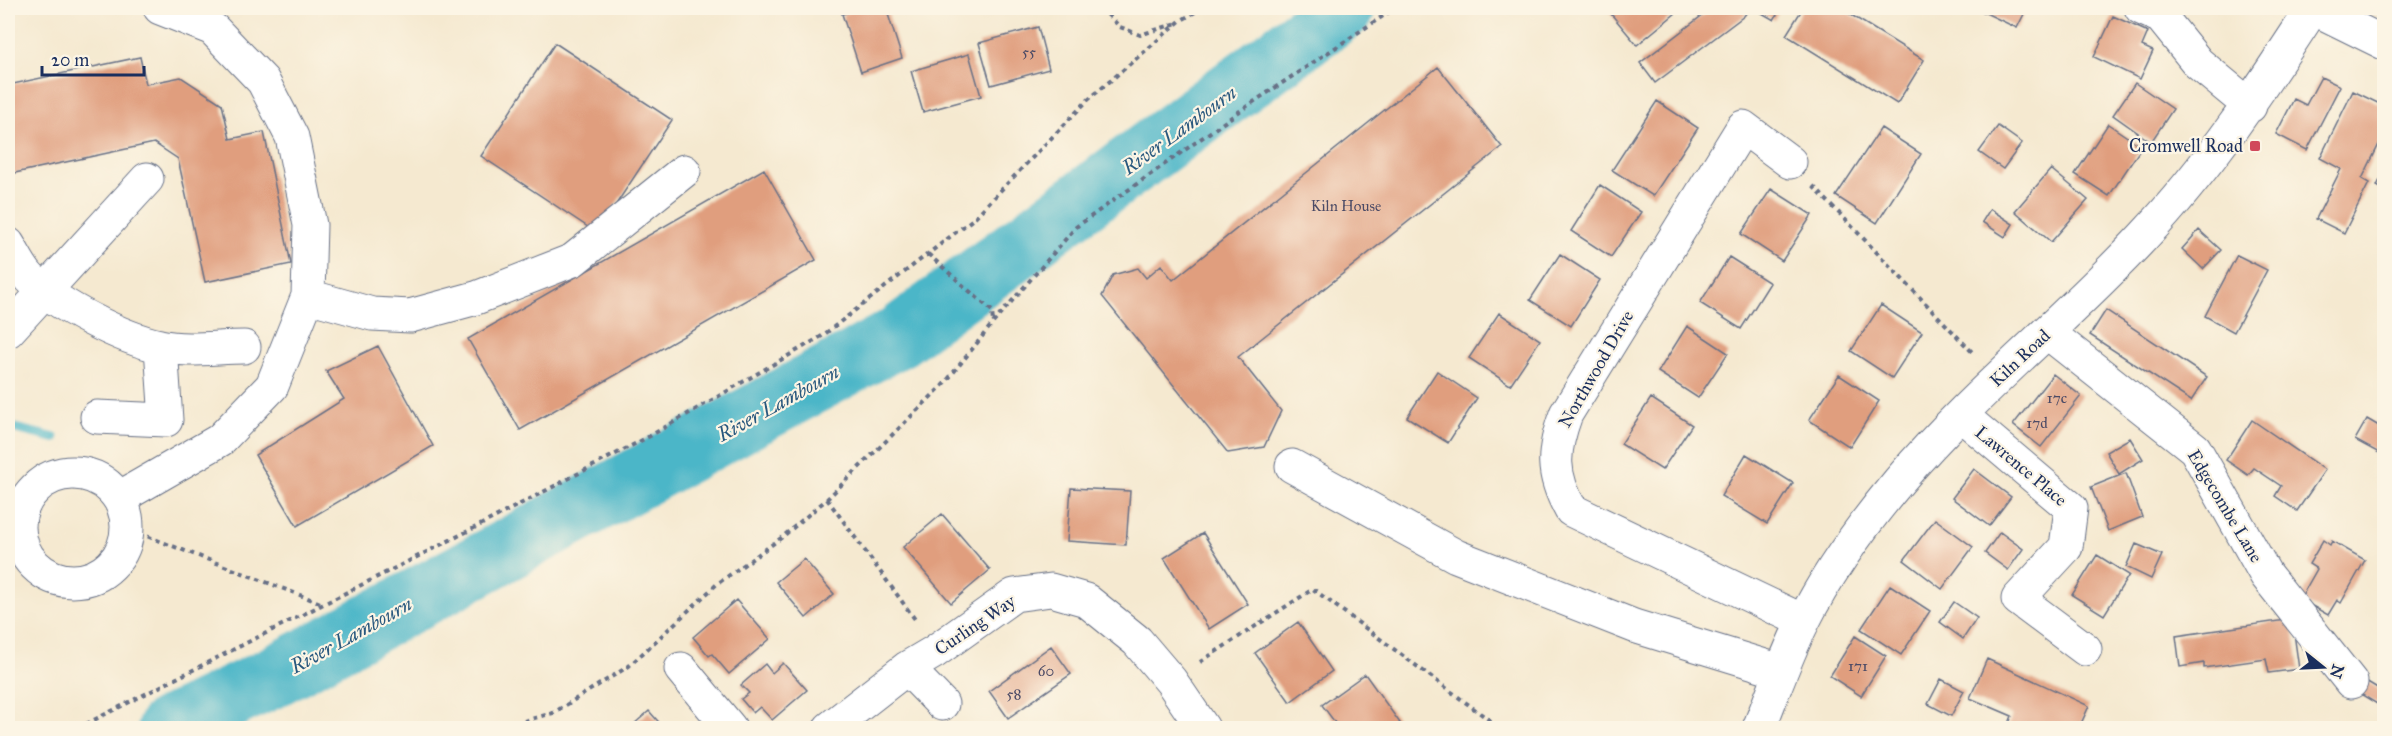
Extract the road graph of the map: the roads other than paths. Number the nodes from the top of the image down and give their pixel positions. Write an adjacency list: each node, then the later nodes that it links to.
1 (160, 8): 11 (street)
2 (2141, 8): 5 (street)
3 (2313, 8): 4 (street); 5 (street, Kiln Road)
4 (2385, 44)
5 (2250, 106): 13 (street, Kiln Road)
6 (1790, 162): 21 (street, Northwood Drive)
7 (684, 171): 11 (street)
8 (147, 179): 10 (street)
9 (8, 244): 10 (street)
10 (44, 291): 12 (street); 15 (street)
11 (308, 296): 20 (street)
12 (8, 331)
13 (2047, 332): 16 (street, Kiln Road); 26 (street, Edgecombe Lane)
14 (244, 346): 15 (street)
15 (161, 347): 17 (street)
16 (1961, 415): 21 (street, Kiln Road); 22 (street, Lawrence Place)
17 (97, 417)
18 (1292, 466): 25 (street)
19 (17, 491): 20 (street); 20 (street)
20 (118, 498)
21 (1803, 621): 25 (street, Kiln Road)
22 (2085, 649)
23 (907, 668): 27 (street); 29 (street, Curling Way); 30 (street, Curling Way)
24 (681, 669): 28 (street)
25 (1781, 671): 31 (street, Kiln Road)
26 (2351, 682)
27 (942, 704)
28 (729, 729)
29 (830, 729)
30 (1203, 729)
31 (1759, 729)

